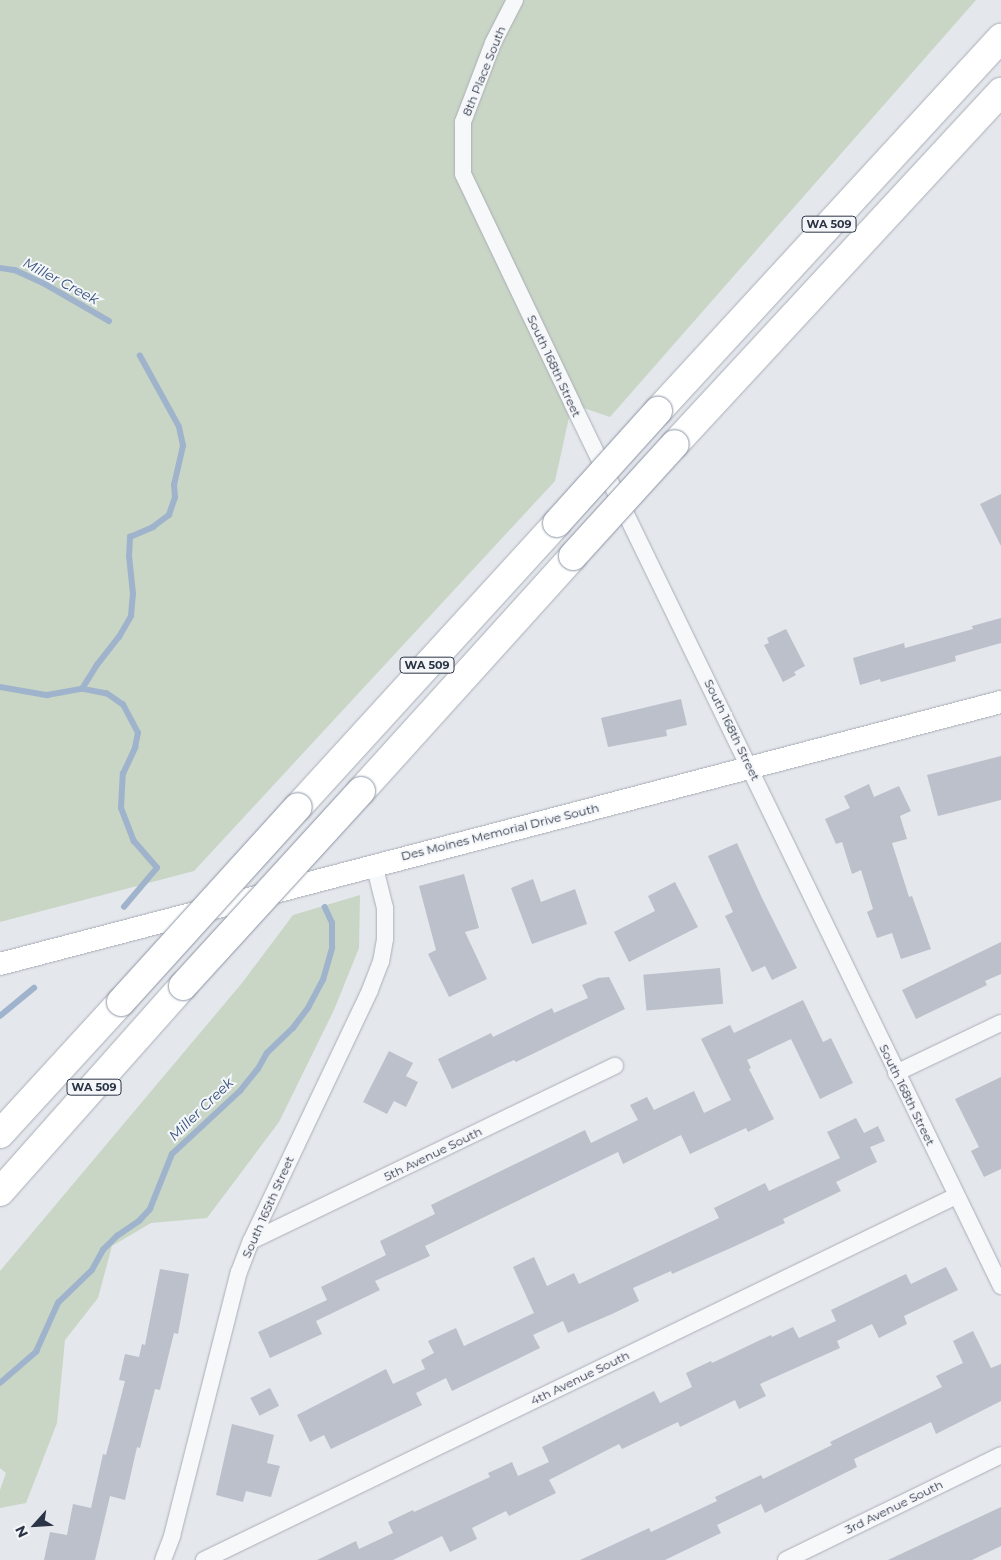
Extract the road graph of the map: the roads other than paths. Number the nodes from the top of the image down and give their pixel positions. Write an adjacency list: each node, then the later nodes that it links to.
1 (516, 0): 4 (street, 8th Place South)
2 (1001, 38): 12 (highway, WA 509, bridge)
3 (1001, 92): 13 (highway, WA 509, bridge)
4 (463, 174): 6 (street, South 168th Street)
5 (1001, 702): 6 (main road, Des Moines Memorial Drive South)
6 (750, 769): 7 (main road, Des Moines Memorial Drive South); 11 (street, South 168th Street)
7 (374, 864): 8 (main road, Des Moines Memorial Drive South); 15 (street, South 165th Street)
8 (0, 964)
9 (1001, 1023): 11 (street)
10 (616, 1066): 15 (street, 5th Avenue South)
11 (896, 1073): 14 (street, South 168th Street)
12 (0, 1134)
13 (1, 1192)
14 (956, 1196): 16 (street, South 168th Street); 19 (street, 4th Avenue South)
15 (251, 1241): 18 (street, South 165th Street)
16 (1001, 1286)
17 (1001, 1455): 20 (street, 3rd Avenue South)
18 (163, 1560)
19 (204, 1560)
20 (786, 1560)

